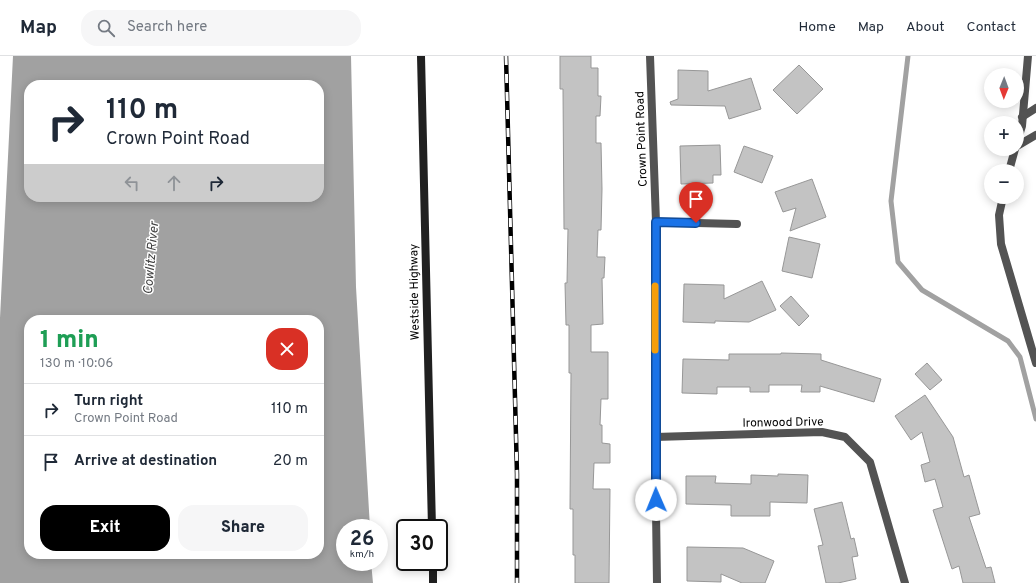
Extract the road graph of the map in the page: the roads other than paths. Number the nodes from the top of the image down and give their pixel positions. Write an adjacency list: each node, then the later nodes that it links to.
1 (421, 56): 14 (main road, Westside Highway)
2 (650, 56): 10 (street, Crown Point Road)
3 (1028, 56): 5 (street)
4 (1036, 108): 6 (street)
5 (1022, 116)
6 (1024, 116)
7 (1036, 135): 8 (street)
8 (1024, 142)
9 (1001, 204): 12 (street)
10 (656, 222): 11 (street); 13 (street, Crown Point Road)
11 (737, 224)
12 (1036, 363)
13 (655, 438): 17 (street, Crown Point Road); 18 (street, Ironwood Drive)
14 (432, 519)
15 (432, 571): 16 (main road)
16 (433, 583)
17 (657, 583)
18 (905, 583)

